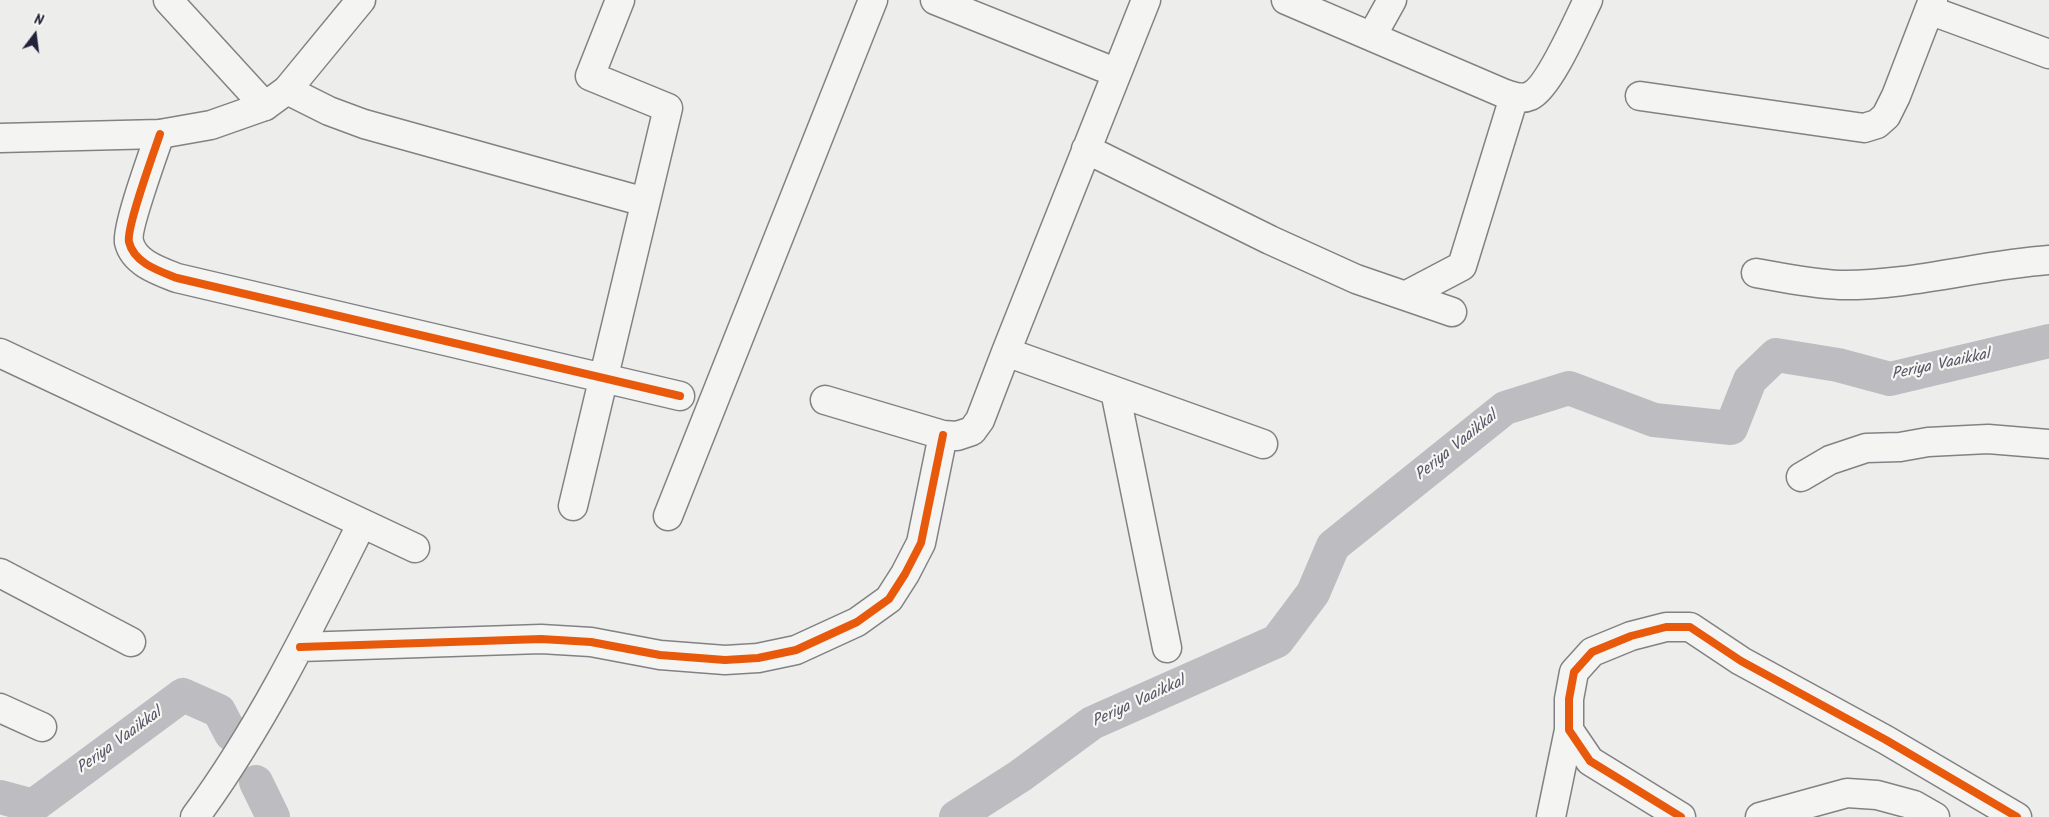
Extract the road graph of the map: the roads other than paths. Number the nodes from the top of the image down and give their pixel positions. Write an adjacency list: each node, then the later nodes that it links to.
1 (168, 0): 17 (street)
2 (362, 0): 14 (street)
3 (620, 0): 21 (street)
4 (873, 0): 37 (street)
5 (935, 0): 13 (street)
6 (1146, 0): 13 (street)
7 (1286, 0): 11 (street)
8 (1392, 0): 11 (street)
9 (1588, 0): 16 (street)
10 (1931, 5): 12 (street); 15 (street)
11 (1372, 36): 16 (street)
12 (2049, 54)
13 (1117, 73): 20 (street)
14 (287, 90): 17 (street); 21 (street)
15 (1640, 96)
16 (1514, 97): 24 (street)
17 (265, 106): 18 (street)
18 (160, 134): 19 (street); 28 (street)
19 (0, 138)
20 (1086, 149): 24 (street); 26 (street)
21 (645, 202): 28 (street)
22 (2049, 260): 23 (street)
23 (1756, 273)
24 (1405, 296): 25 (street)
25 (1452, 312)
26 (1006, 352): 29 (street); 32 (street)
27 (0, 353): 38 (street)
28 (604, 378): 30 (street); 36 (street)
29 (1115, 391): 33 (street); 43 (street)
30 (680, 396)
31 (824, 400): 32 (street)
32 (943, 435): 42 (street)
33 (1263, 444)
34 (2049, 444): 35 (street)
35 (1801, 478)
36 (573, 506)
37 (668, 516)
38 (362, 523): 39 (street); 42 (street)
39 (415, 548)
40 (0, 573): 41 (street)
41 (131, 642)
42 (300, 647): 47 (street)
43 (1167, 648)
44 (0, 708): 45 (street)
45 (42, 727)
46 (1569, 730): 48 (street); 49 (street); 52 (street)
47 (195, 817)
48 (1551, 817)
49 (1681, 817)
50 (1760, 817): 51 (street)
51 (1935, 817)
52 (2017, 817)

